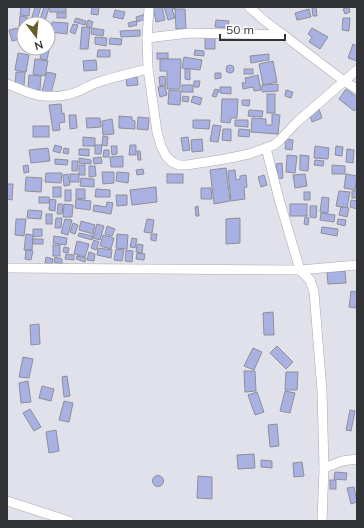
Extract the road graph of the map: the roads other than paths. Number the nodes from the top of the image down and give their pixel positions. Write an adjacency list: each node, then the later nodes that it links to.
1 (149, 7): 4 (street)
2 (249, 7): 3 (street)
3 (284, 35): 4 (street); 7 (street)
4 (147, 38): 5 (street)
5 (148, 69): 8 (street); 10 (street)
6 (357, 70): 7 (street)
7 (344, 81): 9 (street); 10 (street)
8 (7, 84)
9 (357, 89)
10 (266, 148): 13 (street)
11 (357, 265): 13 (street)
12 (7, 268): 13 (street)
13 (300, 270): 15 (street)
14 (357, 459): 15 (street)
15 (324, 468): 18 (street)
16 (7, 502): 17 (street)
17 (70, 521)
18 (322, 521)

